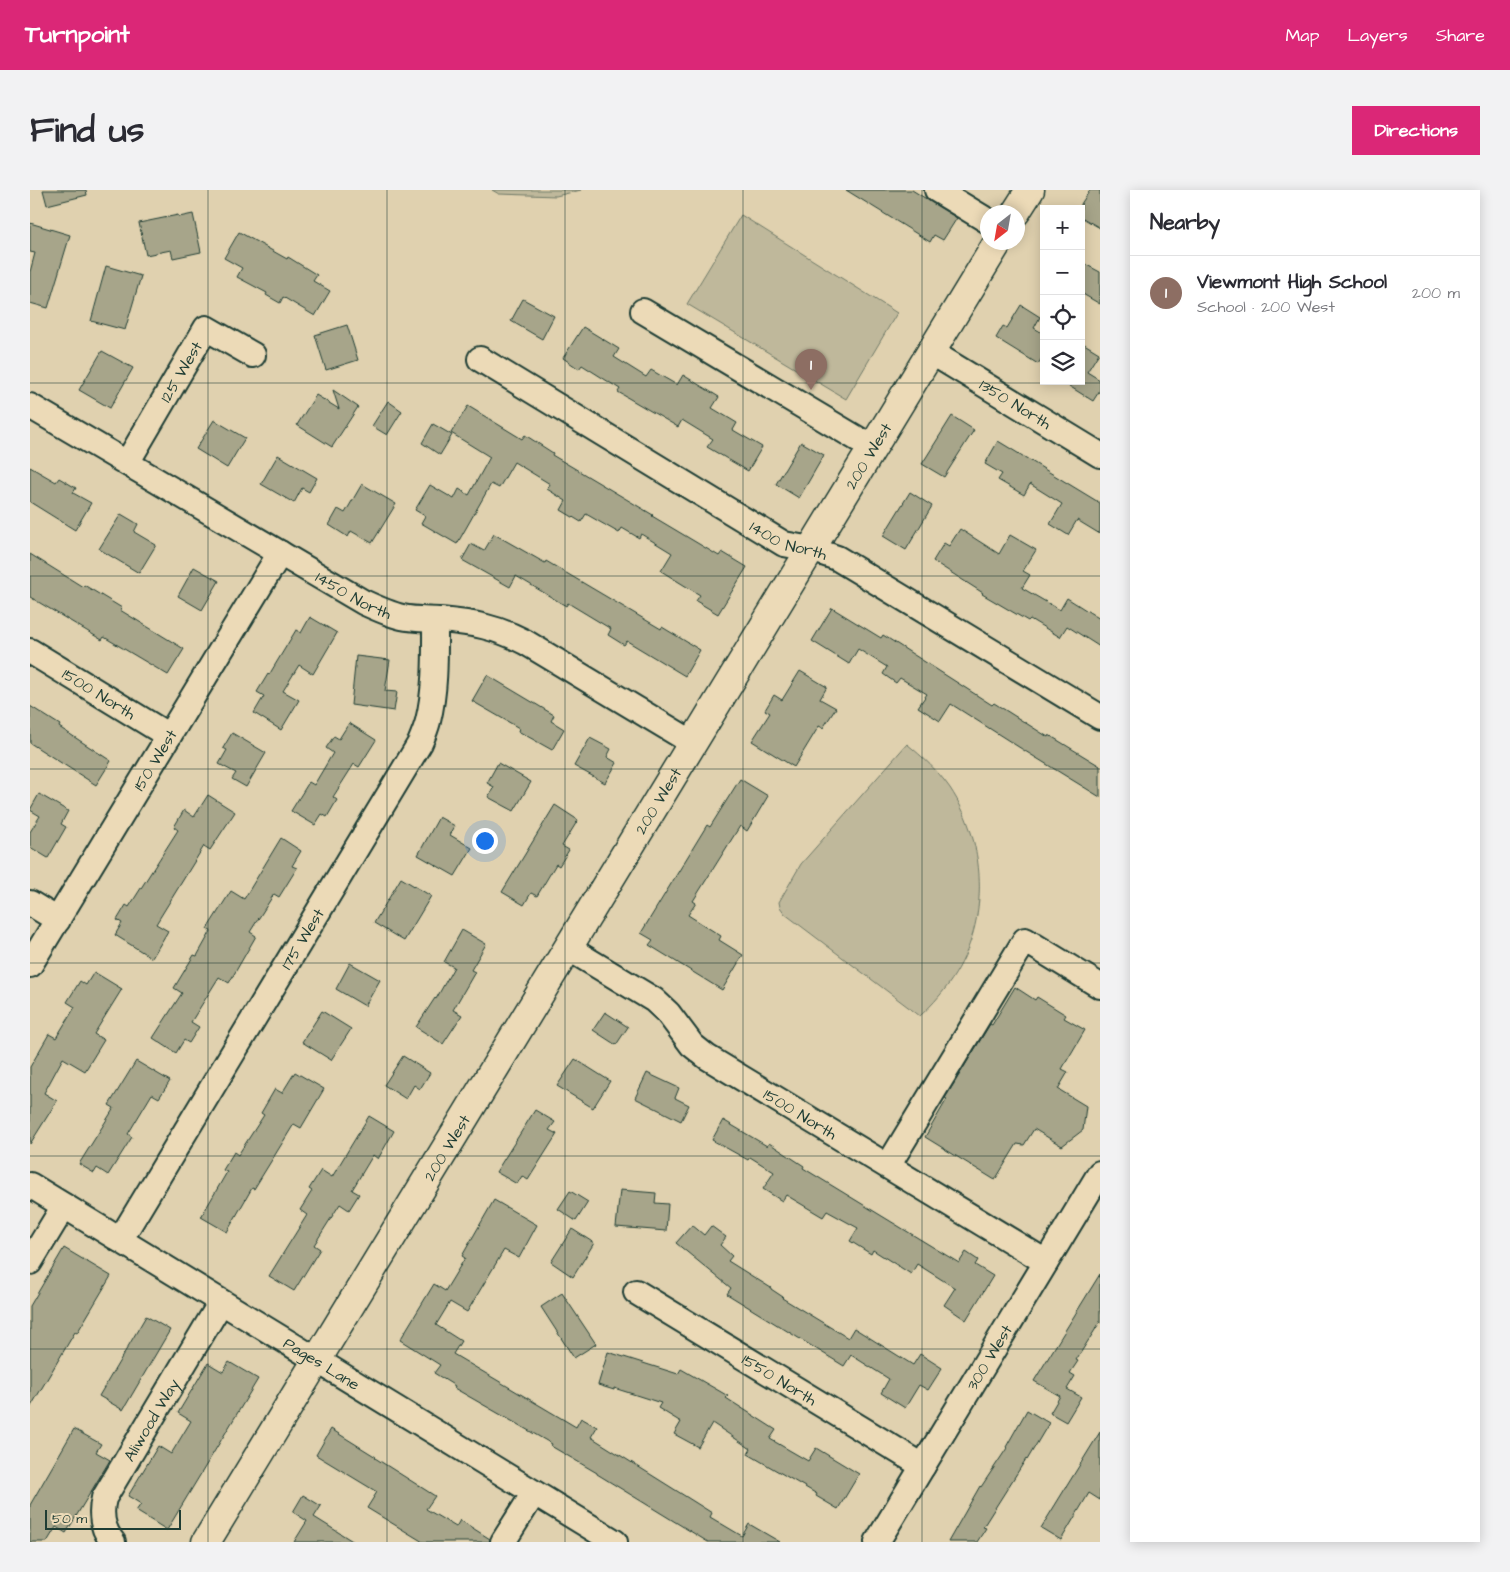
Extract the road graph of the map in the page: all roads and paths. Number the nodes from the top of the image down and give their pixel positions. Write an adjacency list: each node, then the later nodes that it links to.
1 (937, 190): 4 (street)
2 (1030, 190): 3 (main road)
3 (1020, 205)
4 (980, 216)
5 (993, 250): 7 (main road, 200 West)
6 (644, 311): 11 (street)
7 (931, 352): 11 (main road, 200 West); 12 (street, 1350 North)
8 (253, 355): 13 (street, 125 West)
9 (480, 359): 14 (street, 1400 North)
10 (30, 406): 13 (street, 1450 North)
11 (873, 448): 14 (main road, 200 West)
12 (1100, 455)
13 (127, 463): 15 (street, 1450 North)
14 (811, 549): 18 (street, 1400 North); 20 (main road, 200 West)
15 (280, 553): 16 (street, 1450 North); 19 (street, 150 West)
16 (435, 620): 20 (street, 1450 North); 30 (street, 175 West)
17 (30, 651): 19 (street, 1500 North)
18 (1100, 717)
19 (169, 736): 22 (street, 150 West)
20 (693, 743): 23 (main road, 200 West)
21 (30, 903): 22 (street)
22 (58, 920): 24 (street, 150 West)
23 (568, 948): 26 (street, 1500 North); 35 (main road, 200 West)
24 (30, 966)
25 (1100, 986): 26 (street)
26 (888, 1166): 32 (street, 1500 North)
27 (1100, 1172): 32 (street, 300 West)
28 (30, 1185): 29 (street, Pages Lane)
29 (64, 1206): 30 (street, Pages Lane); 31 (street)
30 (120, 1240): 34 (street, Pages Lane)
31 (30, 1262)
32 (1046, 1262): 36 (street, 300 West)
33 (636, 1292): 36 (street, 1550 North)
34 (221, 1302): 35 (street, Pages Lane); 38 (street, Aliwood Way)
35 (317, 1360): 37 (street, Pages Lane); 39 (main road, 200 West)
36 (923, 1466): 42 (street, 300 West)
37 (534, 1493): 40 (street); 41 (street, Pages Lane)
38 (113, 1542)
39 (206, 1542)
40 (503, 1542)
41 (615, 1542)
42 (877, 1542)

